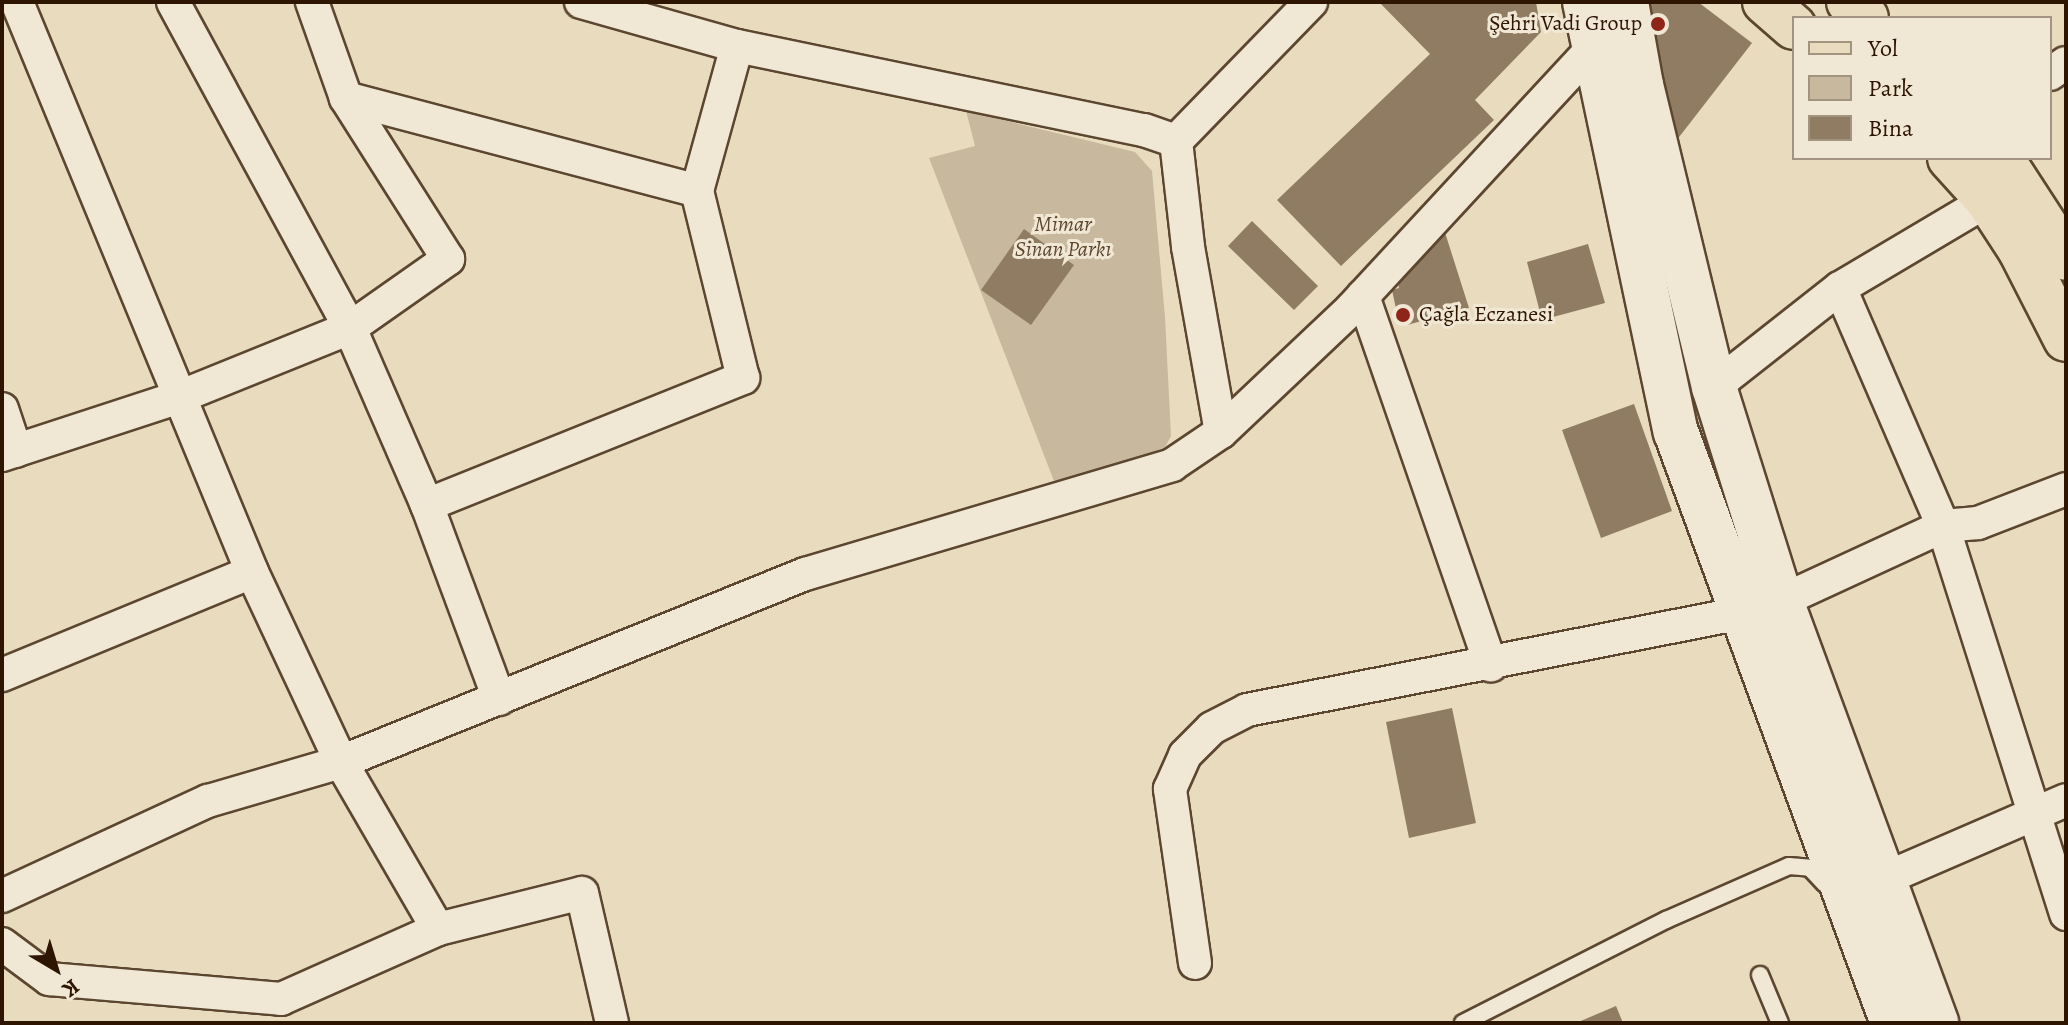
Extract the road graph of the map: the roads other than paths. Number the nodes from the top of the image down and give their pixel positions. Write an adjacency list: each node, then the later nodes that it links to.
1 (17, 2): 28 (street)
2 (173, 2): 25 (street)
3 (312, 2): 15 (street)
4 (581, 2): 10 (street)
5 (1311, 2): 16 (street)
6 (1585, 2): 14 (street)
7 (1626, 2): 27 (street)
8 (1765, 2): 12 (main road)
9 (1849, 2): 11 (main road)
10 (650, 12): 13 (street)
11 (1864, 16)
12 (1792, 25)
13 (737, 46): 16 (street); 19 (street)
14 (1592, 49): 24 (street); 36 (street)
15 (346, 98): 19 (street); 25 (street)
16 (1176, 141): 30 (street)
17 (1952, 160): 20 (main road)
18 (2003, 160): 21 (main road)
19 (697, 191): 33 (street)
20 (1988, 200): 23 (street); 26 (main road)
21 (2054, 211): 22 (main road)
22 (2066, 258)
23 (1840, 288): 27 (street); 34 (street)
24 (1363, 296): 30 (street); 37 (street)
25 (350, 328): 28 (street); 33 (street)
26 (2066, 339)
27 (1714, 387): 36 (street)
28 (179, 397): 31 (street); 35 (street)
29 (2, 409): 31 (street)
30 (1221, 432): 39 (street)
31 (9, 453)
32 (2066, 489): 34 (street)
33 (427, 505): 39 (street)
34 (1943, 526): 36 (street); 42 (street)
35 (252, 572): 38 (street); 40 (street)
36 (1762, 607): 37 (street); 43 (street)
37 (1491, 665): 48 (street)
38 (2, 675)
39 (499, 699): 40 (street)
40 (341, 762): 44 (street); 46 (street)
41 (2066, 800): 42 (street)
42 (2034, 814): 43 (street); 45 (street)
43 (1865, 887): 51 (lane); 53 (street); 54 (street)
44 (2, 896)
45 (2066, 914)
46 (438, 929): 47 (street); 50 (street)
47 (2, 944)
48 (1195, 963)
49 (1760, 975): 52 (lane)
50 (612, 1023)
51 (1463, 1023)
52 (1780, 1023)
53 (1893, 1023)
54 (1936, 1023)

